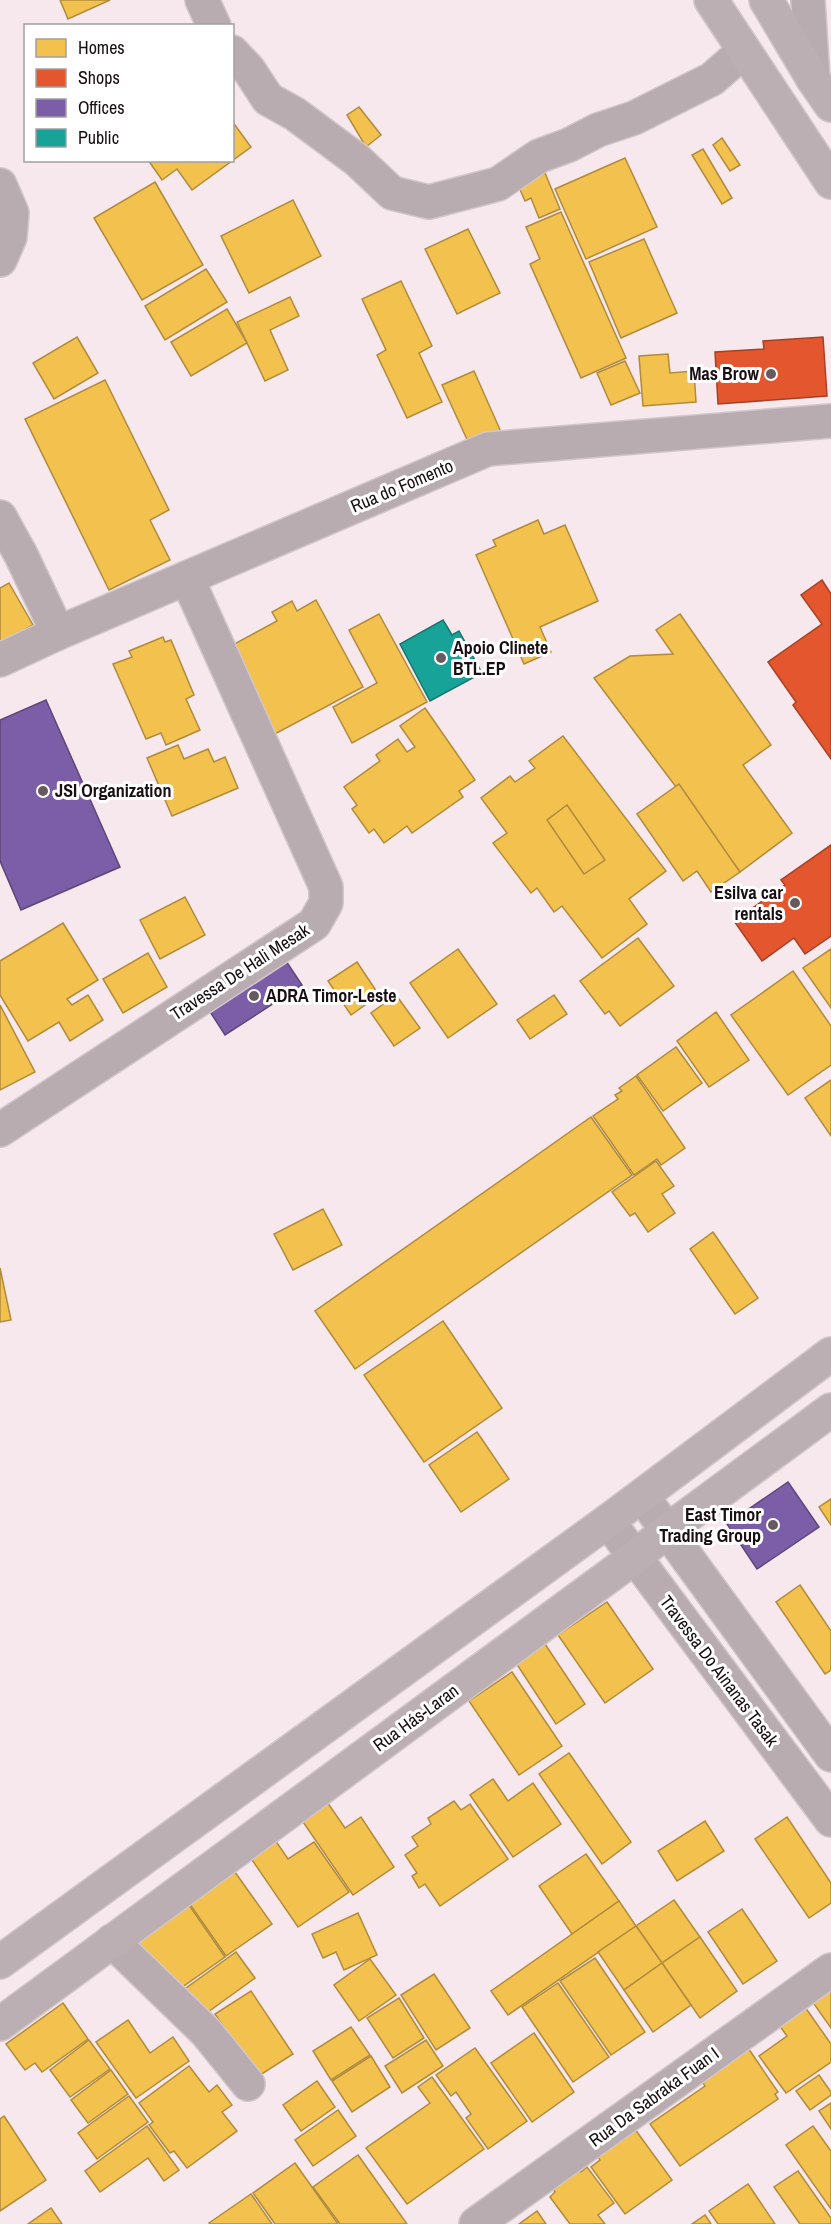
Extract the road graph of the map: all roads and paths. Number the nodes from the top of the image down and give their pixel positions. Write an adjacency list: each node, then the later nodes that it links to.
1 (202, 0): 5 (street)
2 (711, 0): 6 (main road)
3 (766, 0): 8 (main road)
4 (808, 0): 8 (street)
5 (213, 24)
6 (744, 52): 7 (street); 9 (main road)
7 (234, 54)
8 (822, 92)
9 (831, 182)
10 (0, 185): 11 (street)
11 (0, 260)
12 (831, 421): 14 (street, Rua do Fomento)
13 (0, 517): 15 (street)
14 (187, 578): 15 (street, Rua do Fomento); 17 (street, Travessa De Hali Mesak)
15 (58, 633): 16 (street, Rua do Fomento)
16 (0, 660)
17 (0, 1130)
18 (831, 1354): 20 (main road)
19 (831, 1410): 22 (main road, Rua Hás-Laran)
20 (642, 1496): 21 (main road); 22 (street)
21 (608, 1521): 23 (street, Travessa Do Ainanas Tasak); 27 (main road)
22 (668, 1530): 23 (main road, Rua Hás-Laran); 24 (street)
23 (634, 1557): 25 (street, Travessa Do Ainanas Tasak); 26 (main road, Rua Hás-Laran)
24 (831, 1755)
25 (831, 1820)
26 (112, 1941): 29 (main road, Rua Hás-Laran); 30 (street)
27 (0, 1962)
28 (831, 1970): 31 (street, Rua Da Sabraka Fuan I)
29 (0, 2024)
30 (249, 2084)
31 (476, 2224)

